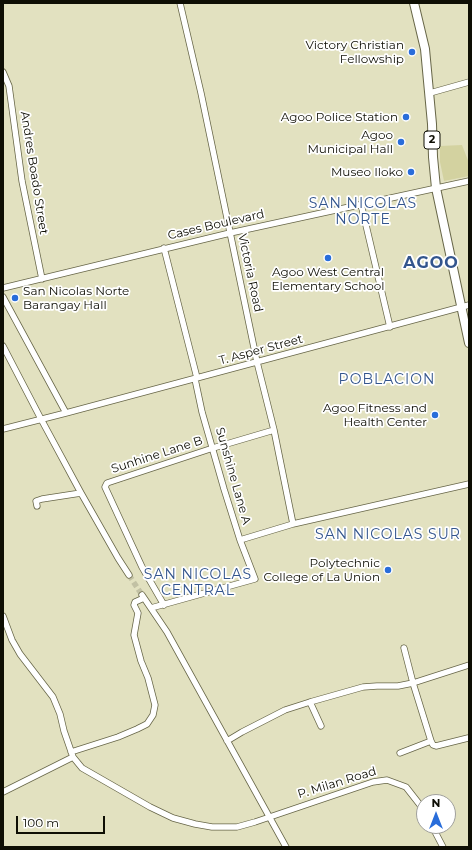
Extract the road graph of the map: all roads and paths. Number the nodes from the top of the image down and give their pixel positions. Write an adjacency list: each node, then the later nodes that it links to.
1 (180, 3): 9 (street, Victoria Road)
2 (414, 3): 5 (highway, 2)
3 (3, 72): 11 (street, Andres Boado Street)
4 (469, 82): 5 (street)
5 (430, 93): 7 (highway, 2)
6 (469, 181): 7 (street, Cases Boulevard)
7 (436, 188): 8 (street, Cases Boulevard); 14 (highway, 2)
8 (361, 204): 9 (street, Cases Boulevard); 15 (street)
9 (230, 232): 10 (street, Cases Boulevard); 18 (street, Victoria Road)
10 (164, 248): 11 (street, Cases Boulevard); 19 (street, Sunshine Lane A)
11 (42, 279): 12 (street, Cases Boulevard)
12 (3, 288)
13 (3, 297): 20 (street)
14 (465, 306): 15 (street, T. Asper Street); 16 (highway, 2)
15 (390, 326): 18 (street, T. Asper Street)
16 (469, 343)
17 (3, 346): 21 (street)
18 (257, 362): 19 (street, T. Asper Street); 23 (street, Victoria Road)
19 (196, 378): 20 (street, T. Asper Street); 24 (street, Sunshine Lane A)
20 (66, 413): 21 (street, T. Asper Street)
21 (41, 420): 22 (street, T. Asper Street); 26 (street)
22 (3, 429)
23 (274, 430): 24 (street, Sunhine Lane B); 28 (street, Victoria Road)
24 (213, 448): 29 (street, Sunshine Lane A); 31 (street, Sunhine Lane B)
25 (469, 484): 28 (street)
26 (81, 493): 27 (street); 30 (street)
27 (37, 506)
28 (293, 524): 29 (street)
29 (240, 540): 31 (street, Sunshine Lane A)
30 (129, 575)
31 (164, 605): 32 (street)
32 (151, 608): 40 (street); 43 (street)
33 (3, 616): 43 (street)
34 (404, 648): 36 (street)
35 (469, 665): 36 (street)
36 (413, 683): 37 (street); 41 (street)
37 (310, 702): 38 (street); 40 (street)
38 (321, 726)
39 (468, 738): 41 (street)
40 (227, 741): 46 (street)
41 (431, 741): 42 (street)
42 (400, 752)
43 (72, 754): 44 (street); 46 (street, P. Milan Road)
44 (3, 792)
45 (416, 800): 46 (street, P. Milan Road)
46 (269, 816): 48 (street)
47 (436, 834): 49 (street)
48 (286, 847)
49 (443, 847)

